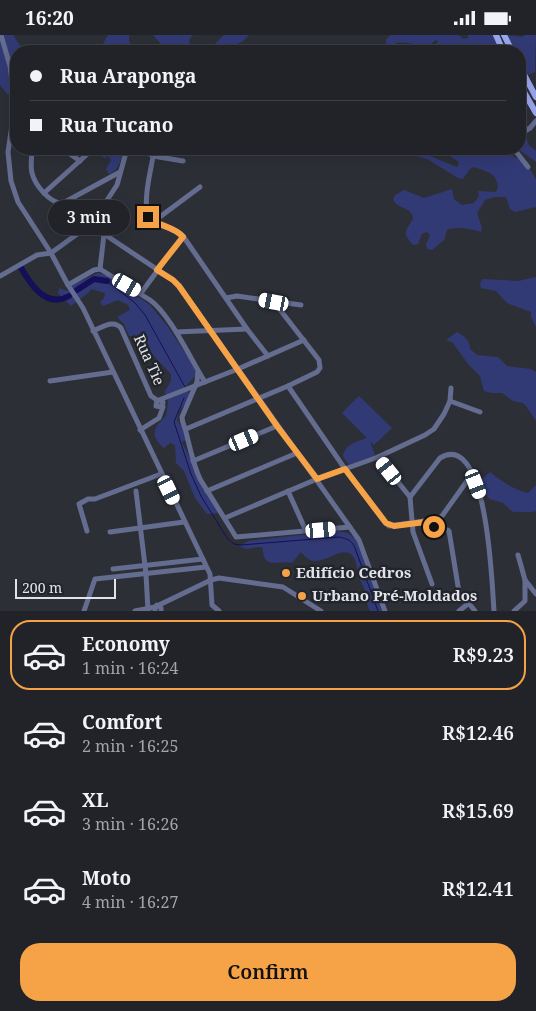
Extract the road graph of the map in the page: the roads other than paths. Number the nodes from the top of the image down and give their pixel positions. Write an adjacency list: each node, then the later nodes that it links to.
1 (1, 35): 2 (street)
2 (10, 66)
3 (526, 83): 5 (main road)
4 (526, 94): 5 (main road)
5 (534, 105)
6 (536, 121): 7 (street)
7 (526, 131)
8 (10, 138): 29 (street)
9 (32, 155): 22 (street)
10 (72, 155): 15 (street)
11 (86, 155): 15 (street)
12 (125, 155): 18 (street)
13 (519, 155): 17 (street)
14 (154, 156): 16 (street); 23 (street)
15 (80, 161): 22 (street)
16 (183, 161)
17 (528, 167)
18 (120, 172): 19 (street); 20 (street)
19 (109, 177): 20 (street); 22 (street)
20 (117, 185): 24 (street)
21 (200, 187): 23 (street)
22 (44, 193)
23 (153, 222): 26 (street)
24 (92, 225): 25 (street); 29 (street)
25 (101, 232): 27 (street); 28 (street)
26 (183, 237): 31 (street); 35 (street)
27 (111, 239): 28 (street); 31 (street)
28 (103, 245): 30 (street)
29 (51, 253): 32 (street); 33 (street)
30 (100, 269): 33 (street); 34 (street)
31 (157, 270): 34 (street); 40 (street)
32 (0, 276)
33 (68, 285): 39 (street)
34 (140, 293): 41 (street)
35 (226, 298): 36 (street); 38 (street)
36 (274, 302): 37 (street); 42 (street)
37 (301, 305)
38 (247, 329): 40 (street); 43 (street)
39 (93, 331): 45 (street); 56 (street, Rua Tie)
40 (210, 331): 41 (street); 44 (street)
41 (176, 332): 46 (street)
42 (304, 340): 43 (street); 50 (street)
43 (268, 356): 44 (street)
44 (238, 369): 48 (street); 54 (street)
45 (113, 371): 47 (street); 60 (street)
46 (198, 371): 48 (street); 49 (street)
47 (50, 381)
48 (206, 382): 49 (street)
49 (196, 386): 52 (street); 53 (street)
50 (288, 386): 54 (street); 64 (street)
51 (451, 388): 55 (street)
52 (189, 389): 53 (street); 56 (street)
53 (192, 395): 59 (street)
54 (258, 399): 58 (street); 59 (street)
55 (450, 401): 57 (street); 62 (street)
56 (160, 403): 60 (street, Rua Tie)
57 (480, 411)
58 (277, 426): 61 (street); 63 (street)
59 (186, 429): 63 (street)
60 (140, 430): 65 (street)
61 (297, 453): 67 (street); 71 (street)
62 (378, 457): 64 (street); 73 (street)
63 (194, 461): 71 (street)
64 (345, 469): 67 (street); 77 (street)
65 (162, 474): 76 (street); 80 (street)
66 (472, 475): 68 (street); 69 (street); 73 (street)
67 (317, 479): 72 (street); 78 (street)
68 (467, 481): 69 (street); 75 (street)
69 (476, 484): 104 (street)
70 (136, 491): 79 (street)
71 (207, 491): 74 (street)
72 (288, 491): 74 (street); 81 (street)
73 (410, 497): 77 (street)
74 (224, 518): 81 (street)
75 (433, 521): 77 (street); 94 (street)
76 (184, 522): 79 (street); 84 (street)
77 (411, 524): 91 (street)
78 (350, 527): 81 (street); 101 (street)
79 (140, 528): 82 (street); 85 (street)
80 (87, 531)
81 (306, 531)
82 (110, 532)
83 (518, 555): 90 (street)
84 (202, 559): 85 (street); 86 (street)
85 (145, 565): 87 (street); 88 (street)
86 (206, 567): 88 (street); 89 (street)
87 (113, 569)
88 (146, 574): 96 (street); 97 (street)
89 (210, 580): 95 (street); 99 (street); 100 (street)
90 (525, 580): 92 (street); 93 (street)
91 (432, 584)
92 (535, 592): 93 (street)
93 (525, 594): 105 (street)
94 (469, 603): 102 (street); 103 (street)
95 (159, 609): 96 (street)
96 (146, 610): 98 (street)
97 (84, 611)
98 (135, 611)
99 (219, 611)
100 (321, 611)
101 (385, 611)
102 (459, 611)
103 (475, 611)
104 (494, 611)
105 (514, 611)

